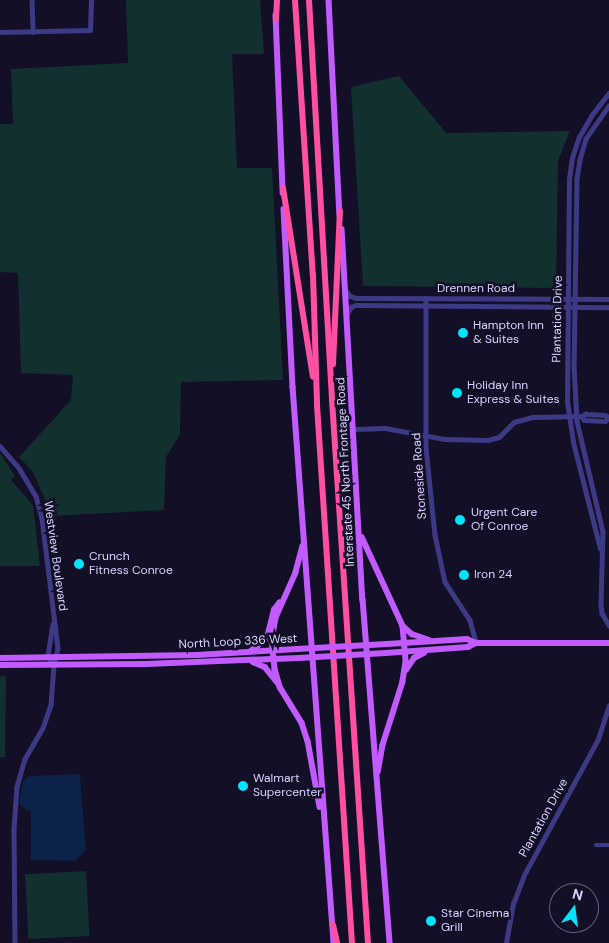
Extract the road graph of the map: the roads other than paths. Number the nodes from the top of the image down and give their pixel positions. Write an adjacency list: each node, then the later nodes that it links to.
1 (32, 0): 9 (street)
2 (91, 0): 9 (street)
3 (276, 0): 7 (highway)
4 (295, 0): 27 (highway)
5 (309, 0): 26 (highway)
6 (330, 0): 15 (main road, Interstate 45 North Frontage Road)
7 (276, 19): 14 (main road)
8 (0, 32): 9 (street)
9 (33, 32)
10 (609, 94): 12 (street, Plantation Drive)
11 (609, 106): 13 (street, Plantation Drive)
12 (582, 132): 13 (street); 18 (street, Plantation Drive)
13 (589, 135): 19 (street, Plantation Drive)
14 (283, 188): 27 (highway); 38 (main road)
15 (340, 211): 16 (main road, Interstate 45 North Frontage Road); 26 (highway)
16 (346, 290): 17 (street, Drennen Road); 25 (main road, Interstate 45 North Frontage Road)
17 (426, 298): 18 (street, Drennen Road); 21 (street, Stoneside Road)
18 (569, 299): 19 (street, Drennen Road); 22 (street, Plantation Drive)
19 (576, 299): 20 (street, Drennen Road); 23 (street, Plantation Drive)
20 (609, 300)
21 (426, 306): 22 (street, Drennen Road); 25 (street, Drennen Road); 35 (street, Stoneside Road)
22 (568, 307): 23 (street, Drennen Road); 31 (street, Plantation Drive)
23 (576, 307): 24 (street, Drennen Road); 29 (street, Plantation Drive)
24 (609, 307)
25 (348, 314): 34 (main road, Interstate 45 North Frontage Road)
26 (332, 400): 70 (highway)
27 (317, 405): 69 (highway)
28 (596, 414): 30 (street); 32 (street); 33 (street)
29 (576, 416): 30 (street); 31 (street); 39 (street, Plantation Drive)
30 (582, 416): 33 (street)
31 (569, 417): 35 (street); 39 (street, Plantation Drive)
32 (609, 417): 33 (street)
33 (596, 421)
34 (354, 429): 35 (street); 37 (main road, Interstate 45 North Frontage Road)
35 (427, 438): 46 (street, Stoneside Road)
36 (0, 446): 41 (street, Westview Boulevard)
37 (359, 523): 43 (main road); 62 (main road, Interstate 45 North Frontage Road)
38 (305, 536): 40 (main road); 63 (main road)
39 (602, 552): 42 (street, Plantation Drive)
40 (283, 598): 48 (main road); 50 (main road)
41 (54, 621): 52 (street, Westview Boulevard); 53 (street, Westview Boulevard)
42 (609, 625)
43 (403, 626): 44 (main road); 45 (main road)
44 (431, 641): 45 (main road, North Loop 336 West); 46 (main road, North Loop 336 West)
45 (404, 643): 48 (main road, North Loop 336 West, bridge); 51 (main road)
46 (476, 643): 47 (main road, North Loop 336 West); 49 (main road, North Loop 336 West)
47 (609, 643)
48 (273, 650): 50 (main road, North Loop 336 West); 56 (main road)
49 (429, 650): 51 (main road, North Loop 336 West); 59 (main road)
50 (249, 652): 53 (main road, North Loop 336 West)
51 (405, 652): 56 (main road, North Loop 336 West, bridge); 59 (main road)
52 (48, 657): 53 (main road, North Loop 336 West); 54 (main road, North Loop 336 West); 57 (street)
53 (57, 657): 57 (street, Westview Boulevard)
54 (0, 658)
55 (249, 660): 56 (main road, North Loop 336 West); 57 (main road, North Loop 336 West); 60 (main road)
56 (274, 660): 60 (main road)
57 (54, 665): 58 (main road, North Loop 336 West); 67 (street, Westview Boulevard)
58 (0, 666)
59 (405, 671): 62 (main road)
60 (280, 687): 63 (main road)
61 (609, 706): 72 (street, Plantation Drive)
62 (376, 777): 71 (main road, Interstate 45 North Frontage Road)
63 (324, 830): 66 (main road)
64 (596, 845): 65 (street)
65 (609, 845)
66 (333, 925): 68 (highway)
67 (15, 943)
68 (335, 943)
69 (352, 943)
70 (368, 943)
71 (390, 943)
72 (506, 943)

